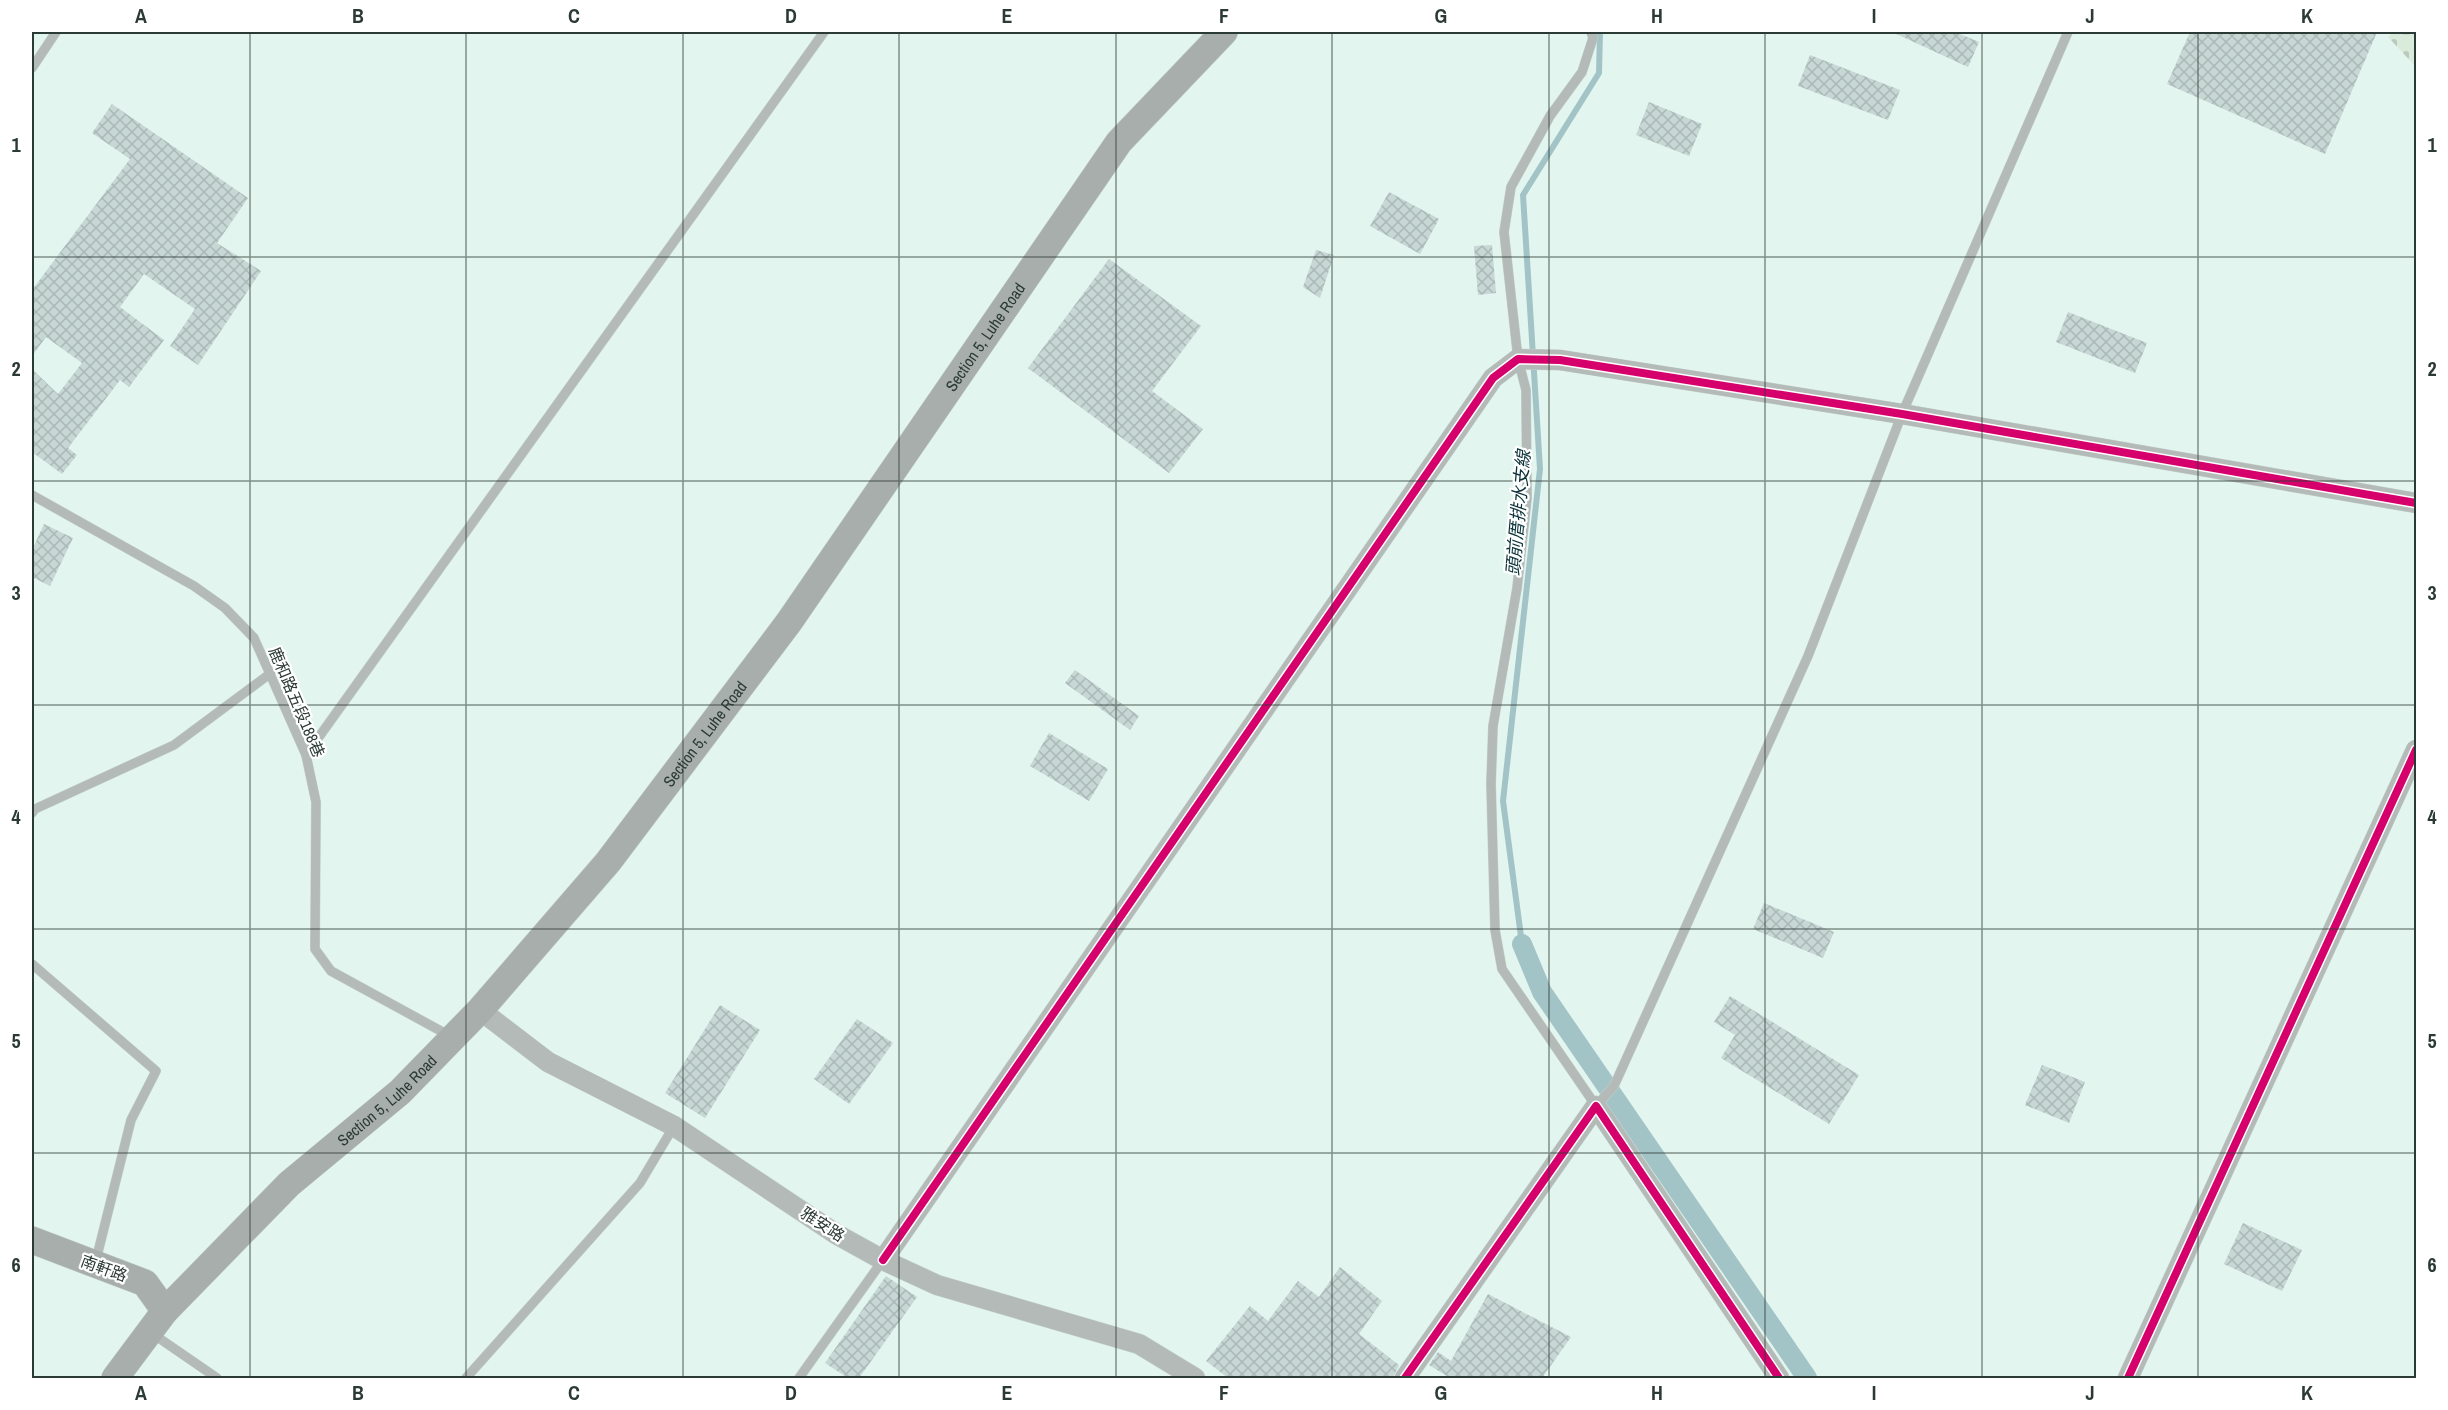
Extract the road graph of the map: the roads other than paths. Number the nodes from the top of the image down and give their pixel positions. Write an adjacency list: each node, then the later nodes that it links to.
1 (56, 32): 6 (lane)
2 (824, 32): 13 (lane)
3 (1224, 32): 16 (main road, Section 5, Luhe Road)
4 (1591, 32): 7 (lane)
5 (2068, 32): 8 (lane)
6 (32, 68)
7 (1518, 359): 8 (street); 18 (lane); 21 (street)
8 (1902, 414): 10 (street); 18 (lane)
9 (32, 495): 11 (lane, 鹿和路五段188巷)
10 (2416, 503)
11 (271, 673): 13 (lane, 鹿和路五段188巷); 14 (lane)
12 (2416, 750): 31 (street)
13 (306, 755): 17 (lane, 鹿和路五段188巷)
14 (32, 813)
15 (32, 964): 22 (lane)
16 (480, 1010): 17 (main road, Section 5, Luhe Road); 19 (street, 雅安路)
17 (452, 1037): 23 (main road, Section 5, Luhe Road)
18 (1596, 1106): 29 (street); 30 (street)
19 (674, 1126): 21 (street, 雅安路); 26 (lane)
20 (32, 1240): 22 (main road, 南軒路)
21 (883, 1260): 27 (lane); 28 (street, 雅安路)
22 (94, 1265): 23 (main road, 南軒路)
23 (157, 1321): 24 (main road, Section 5, Luhe Road); 25 (lane)
24 (115, 1378)
25 (217, 1378)
26 (466, 1378)
27 (799, 1378)
28 (1195, 1378)
29 (1405, 1378)
30 (1779, 1378)
31 (2128, 1378)

